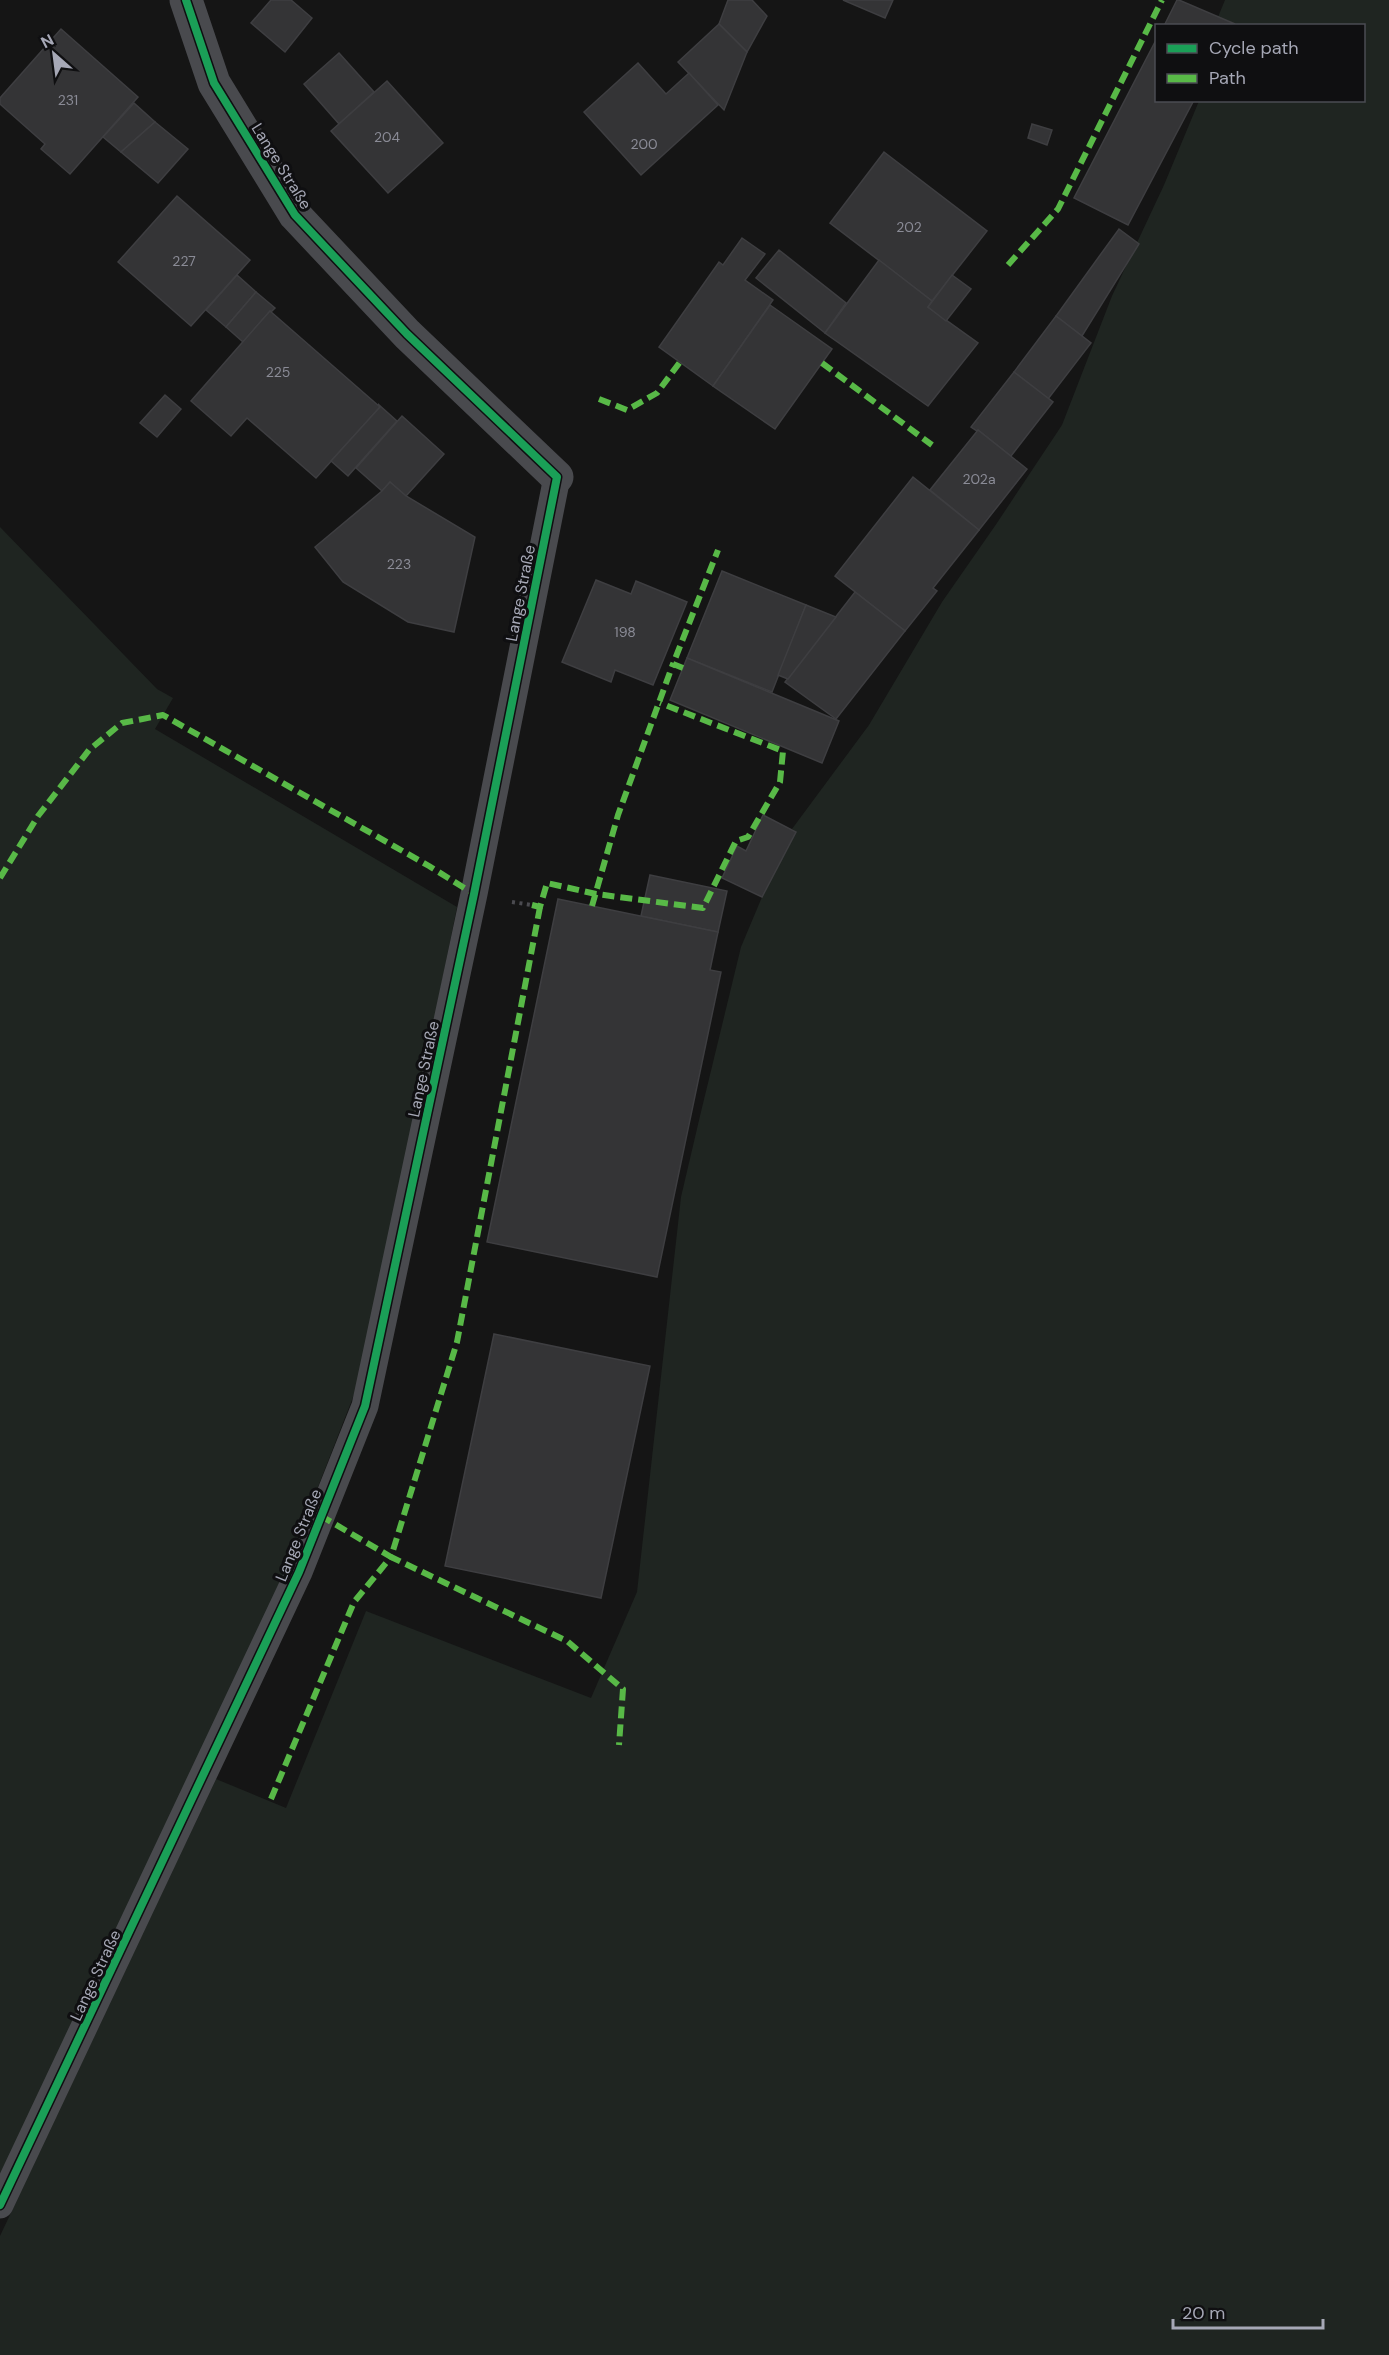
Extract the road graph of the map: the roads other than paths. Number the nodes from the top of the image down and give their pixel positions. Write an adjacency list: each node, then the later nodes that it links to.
1 (186, 0): 2 (street, Lange Straße)
2 (557, 477): 3 (lane, Lange Straße)
3 (0, 2205)

